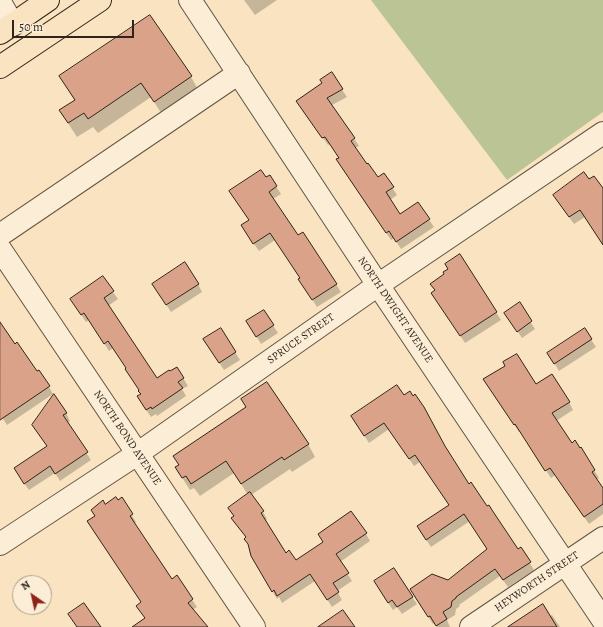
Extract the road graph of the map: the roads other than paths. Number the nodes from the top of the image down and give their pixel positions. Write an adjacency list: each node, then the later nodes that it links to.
1 (48, 0): 5 (main road)
2 (100, 0): 6 (main road)
3 (190, 0): 7 (street, NORTH DWIGHT AVENUE)
4 (0, 2): 5 (street)
5 (6, 29)
6 (0, 67)
7 (239, 73): 9 (street); 11 (street, NORTH DWIGHT AVENUE)
8 (603, 134): 11 (street, SPRUCE STREET)
9 (0, 235)
10 (0, 249): 12 (street, NORTH BOND AVENUE)
11 (378, 285): 12 (street, SPRUCE STREET); 15 (street, NORTH DWIGHT AVENUE)
12 (137, 454): 14 (street, SPRUCE STREET); 17 (street, NORTH BOND AVENUE)
13 (603, 538): 15 (street, HEYWORTH STREET)
14 (0, 544)
15 (566, 563): 16 (street, NORTH DWIGHT AVENUE); 18 (street, HEYWORTH STREET)
16 (603, 620)
17 (254, 627)
18 (471, 627)

